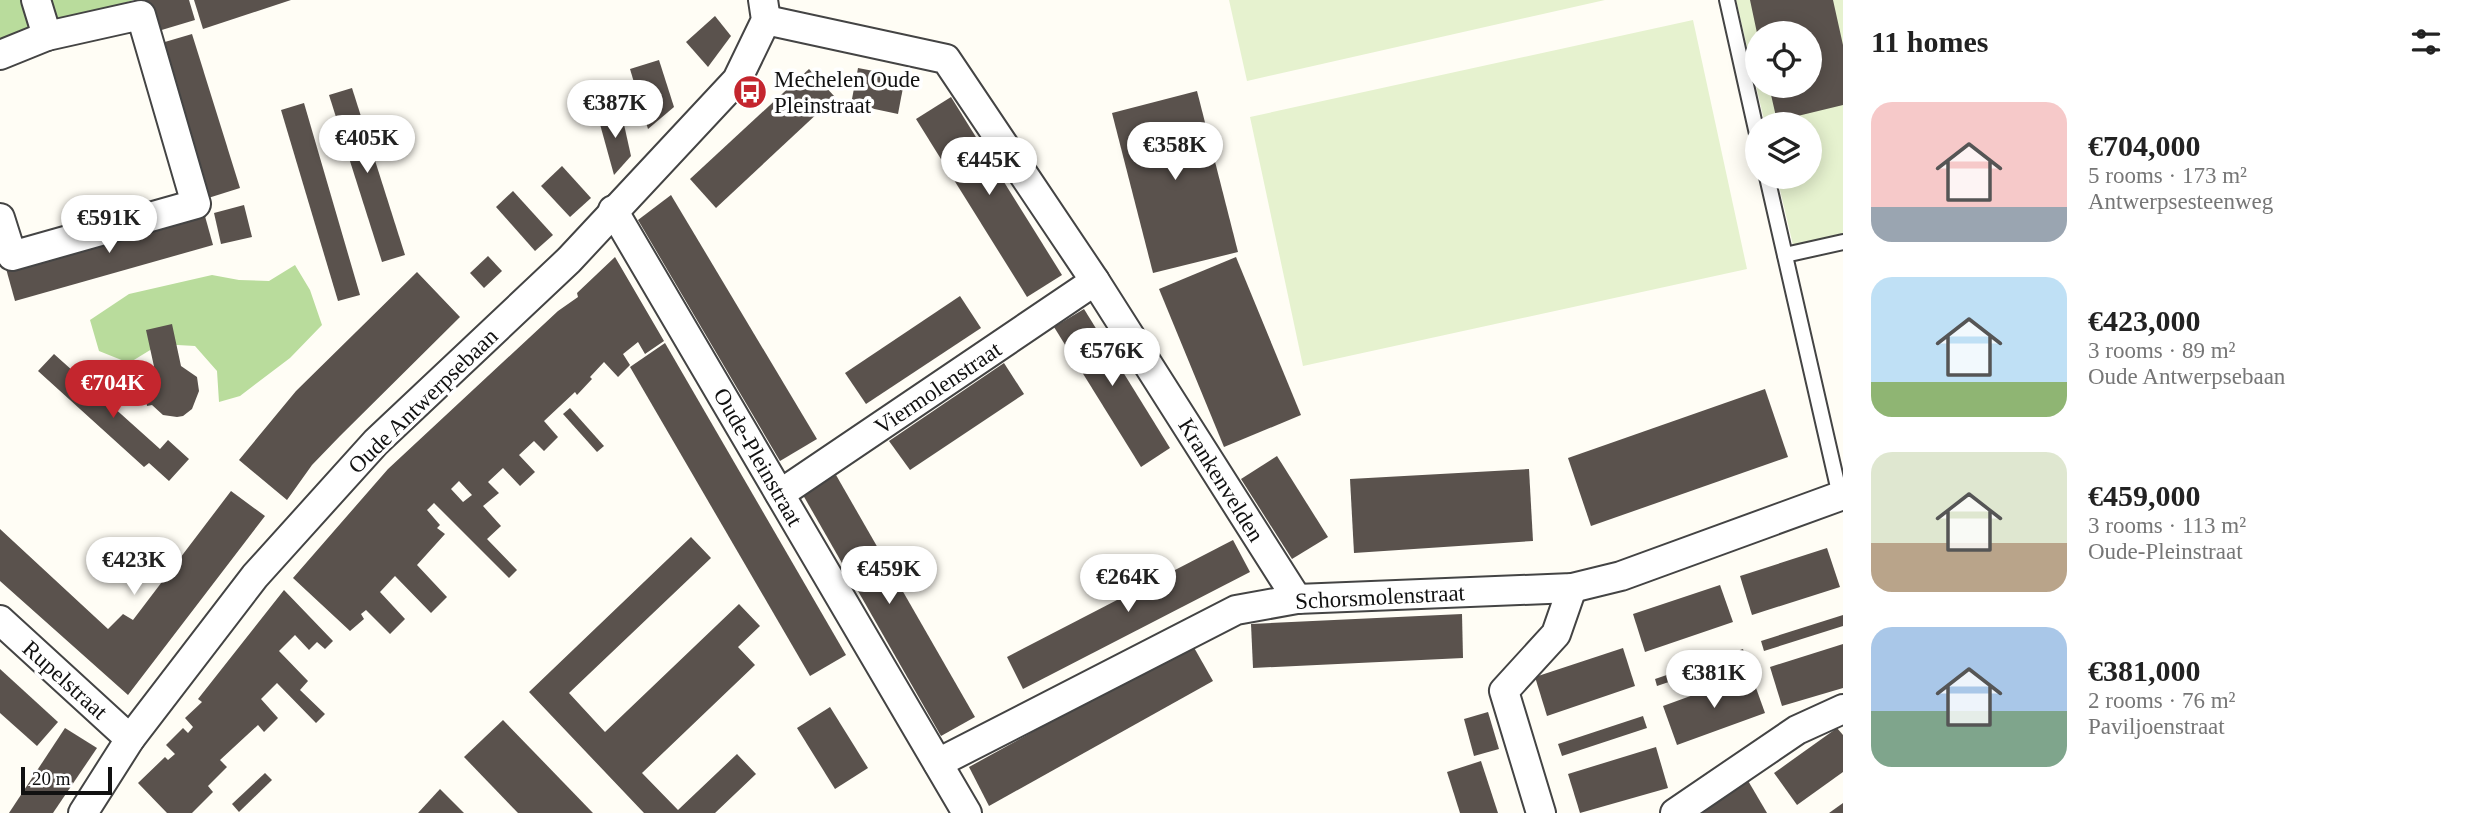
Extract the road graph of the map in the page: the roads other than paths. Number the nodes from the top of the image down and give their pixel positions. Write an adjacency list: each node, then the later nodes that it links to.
1 (36, 0): 4 (street)
2 (1727, 0): 6 (lane)
3 (765, 10): 8 (street, Oude Antwerpsebaan); 12 (street, Krankenvelden)
4 (47, 37): 5 (street); 9 (street)
5 (0, 55)
6 (1752, 112)
7 (1770, 189): 11 (lane)
8 (613, 210): 13 (street, Oude-Pleinstraat); 19 (street, Oude Antwerpsebaan)
9 (0, 218)
10 (1843, 242): 11 (lane)
11 (1785, 255): 14 (lane)
12 (1095, 281): 13 (street, Viermolenstraat); 16 (street, Krankenvelden)
13 (780, 494): 20 (street, Oude-Pleinstraat)
14 (1841, 496): 15 (street, Schorsmolenstraat)
15 (1572, 588): 16 (street, Schorsmolenstraat); 23 (street)
16 (1297, 599): 20 (street, Schorsmolenstraat)
17 (0, 620): 19 (street, Rupelstraat)
18 (1843, 709): 24 (street)
19 (130, 739): 21 (street, Oude Antwerpsebaan)
20 (938, 763): 22 (street, Oude-Pleinstraat)
21 (96, 807)
22 (967, 813)
23 (1541, 813)
24 (1675, 813)

